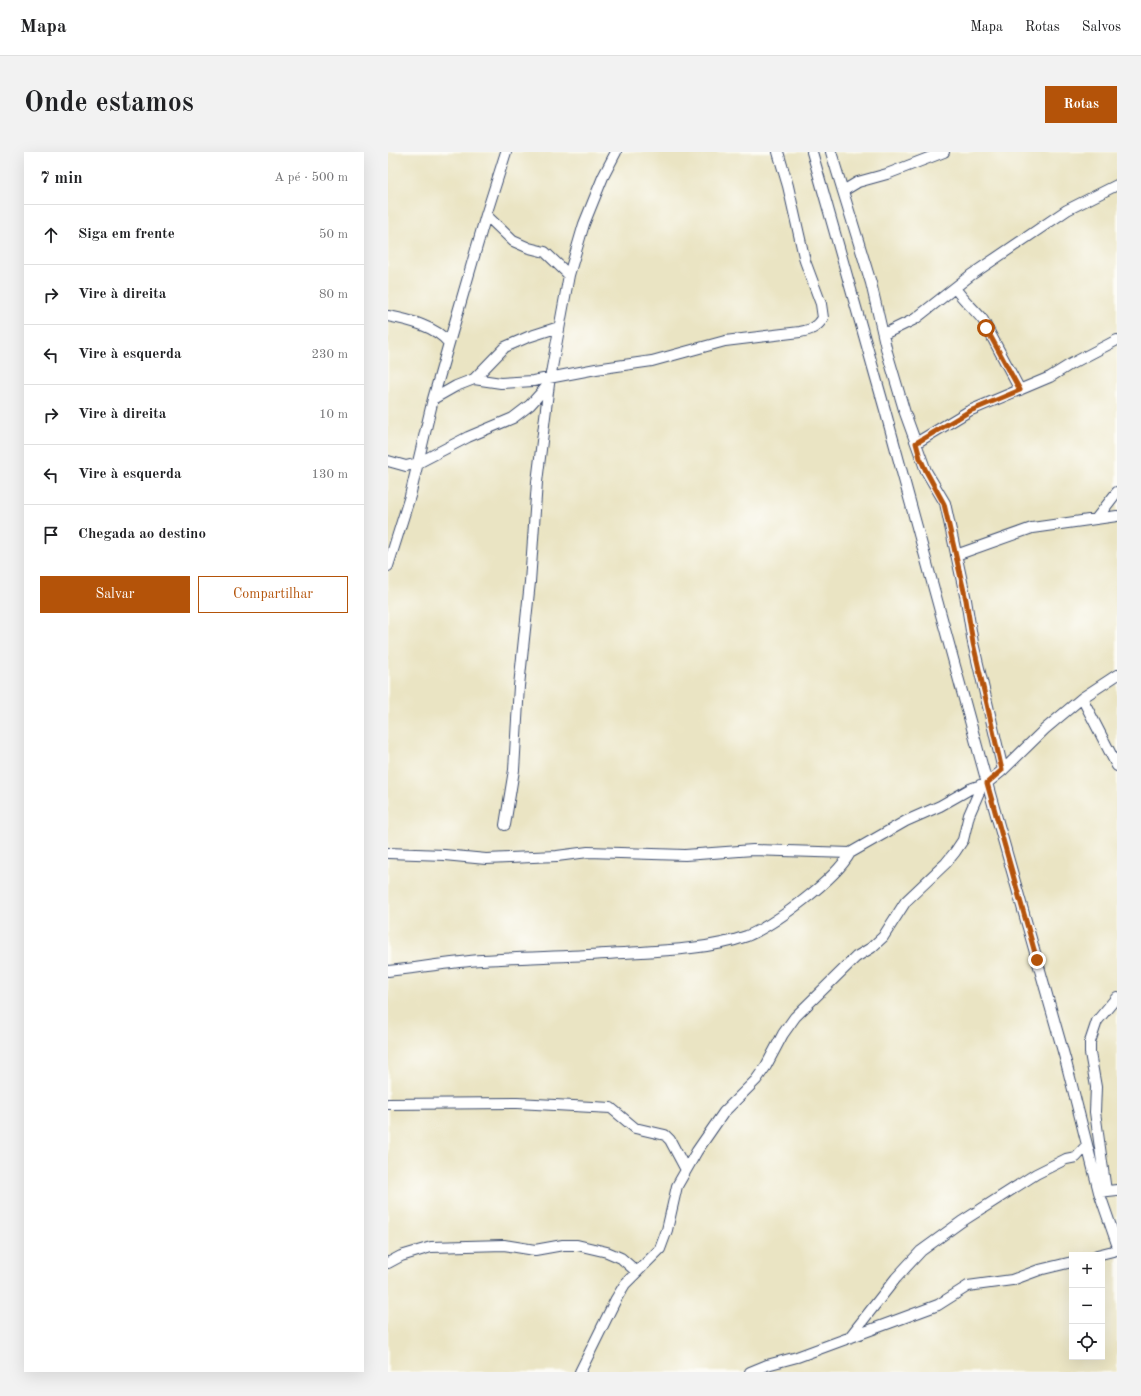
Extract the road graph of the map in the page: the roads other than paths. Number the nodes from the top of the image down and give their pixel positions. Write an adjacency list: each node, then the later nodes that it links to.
1 (506, 152): 9 (street)
2 (616, 152): 10 (street)
3 (778, 152): 18 (street)
4 (812, 152): 33 (street)
5 (831, 152): 8 (street)
6 (944, 152): 8 (street)
7 (1117, 185): 11 (street)
8 (843, 191): 14 (street)
9 (486, 215): 10 (street); 16 (street)
10 (569, 275): 13 (street)
11 (955, 288): 14 (street); 19 (street)
12 (388, 316): 16 (street)
13 (559, 327): 17 (street); 18 (street)
14 (884, 334): 21 (street)
15 (1117, 340): 19 (street)
16 (449, 344): 20 (street)
17 (474, 379): 18 (street); 20 (street)
18 (550, 381): 23 (street); 34 (street)
19 (1020, 390): 21 (street)
20 (433, 399): 23 (street)
21 (916, 443): 27 (street)
22 (388, 461): 23 (street)
23 (418, 463): 28 (street)
24 (1117, 492): 26 (street)
25 (1116, 517): 26 (street)
26 (1096, 519): 27 (street)
27 (956, 555): 32 (street)
28 (388, 566)
29 (1117, 675): 30 (street)
30 (1082, 698): 31 (street); 32 (street)
31 (1117, 766)
32 (1002, 770): 33 (street)
33 (983, 784): 36 (street); 40 (street); 41 (street)
34 (505, 825)
35 (388, 853): 36 (street)
36 (850, 853): 37 (street)
37 (388, 970)
38 (1117, 997): 43 (street)
39 (388, 1104): 41 (street)
40 (1087, 1145): 43 (street); 50 (street)
41 (686, 1170): 49 (street)
42 (1117, 1190): 43 (street)
43 (1103, 1192): 44 (street)
44 (1117, 1244)
45 (1117, 1250): 46 (street)
46 (1105, 1253)
47 (388, 1263): 49 (street)
48 (1069, 1263): 50 (street)
49 (637, 1272): 51 (street)
50 (849, 1338): 52 (street)
51 (580, 1372)
52 (750, 1372)

